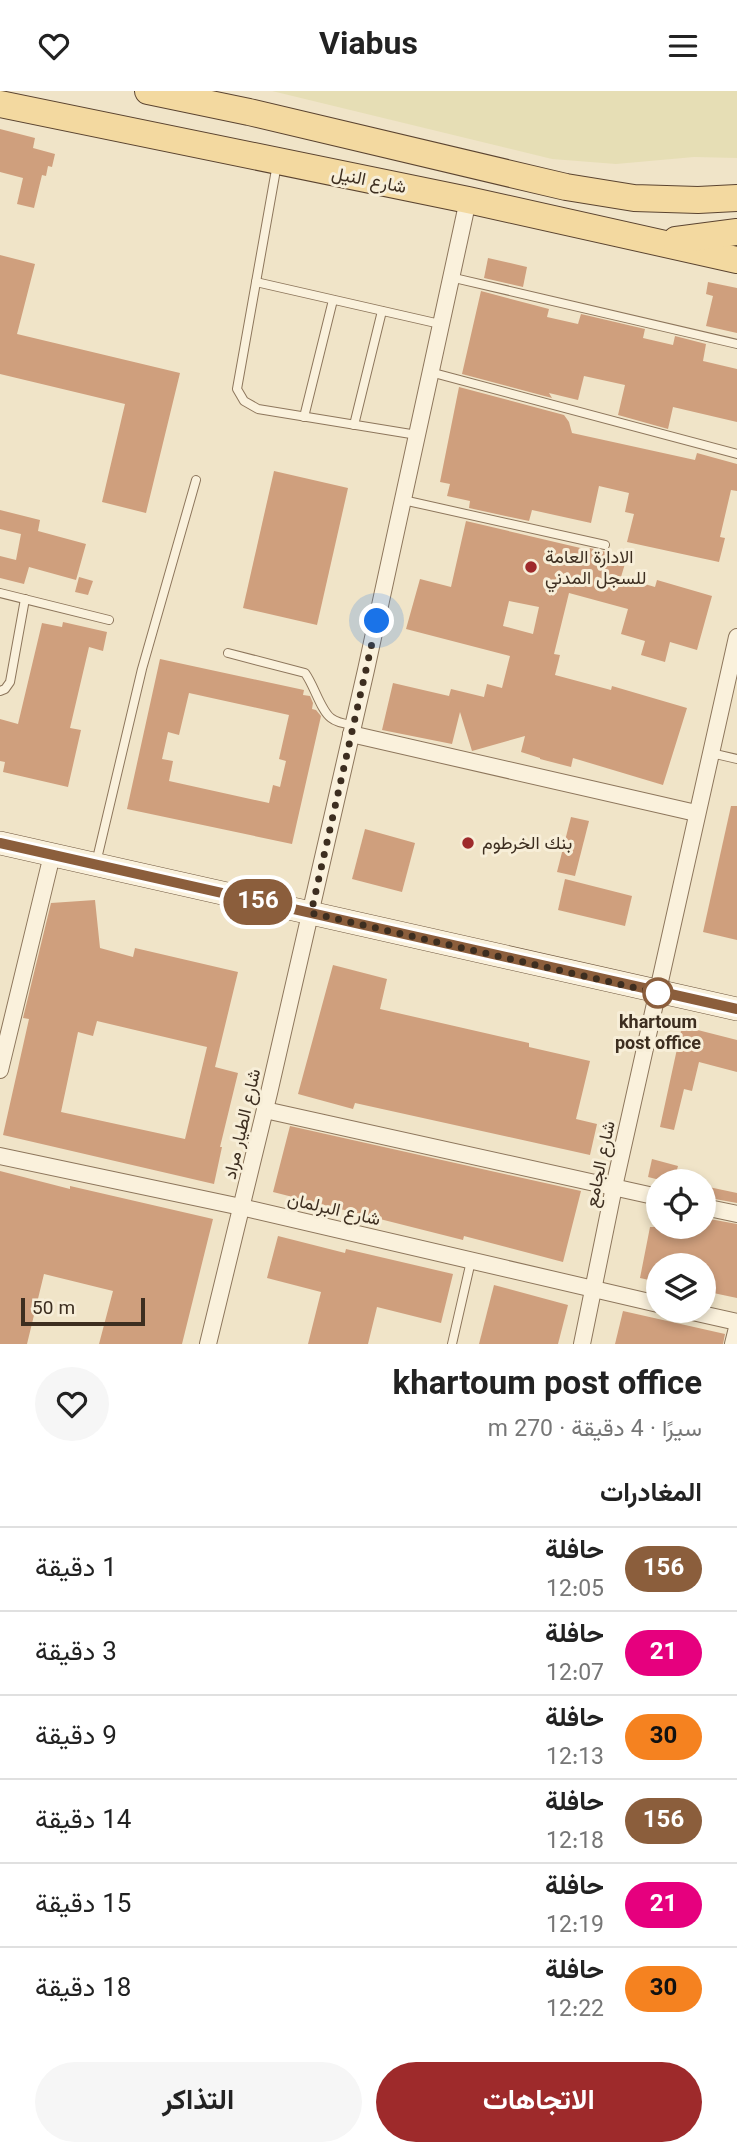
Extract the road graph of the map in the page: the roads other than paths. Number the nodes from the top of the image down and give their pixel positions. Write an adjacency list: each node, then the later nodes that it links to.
1 (148, 91): 2 (main road, شارع النيل)
2 (192, 100): 4 (main road); 6 (main road, شارع النيل)
3 (0, 104): 4 (main road, شارع النيل)
4 (172, 138): 5 (main road, شارع النيل)
5 (278, 161): 7 (main road, شارع النيل); 12 (lane)
6 (737, 198)
7 (468, 200): 9 (main road, شارع النيل); 11 (street, شارع الطيار مراد)
8 (737, 232): 9 (main road)
9 (656, 242): 10 (main road, شارع النيل)
10 (737, 260)
11 (450, 277): 15 (street, شارع الطيار مراد); 16 (lane)
12 (256, 282): 13 (lane); 18 (lane)
13 (333, 300): 14 (lane); 18 (lane)
14 (382, 311): 15 (lane); 19 (lane)
15 (440, 324): 17 (street, شارع الطيار مراد)
16 (737, 344)
17 (430, 372): 20 (street, شارع الطيار مراد); 21 (lane)
18 (304, 417): 19 (lane)
19 (354, 425): 20 (lane)
20 (417, 435): 23 (street, شارع الطيار مراد)
21 (737, 454)
22 (196, 480): 37 (lane)
23 (403, 501): 24 (lane); 31 (street, شارع الطيار مراد)
24 (605, 545)
25 (0, 593): 26 (lane)
26 (25, 599): 27 (lane); 30 (lane)
27 (110, 620)
28 (737, 636): 32 (street, شارع الجامع)
29 (228, 653): 31 (lane)
30 (0, 691)
31 (352, 730): 34 (street); 38 (street, شارع الطيار مراد)
32 (711, 753): 33 (lane); 34 (street, شارع الجامع)
33 (737, 759)
34 (696, 813): 39 (street, شارع الجامع)
35 (0, 843): 36 (main road)
36 (52, 855): 37 (main road); 41 (street)
37 (96, 865): 38 (main road)
38 (311, 913): 39 (main road); 43 (street, شارع الطيار مراد)
39 (658, 993): 40 (main road); 45 (street, شارع الجامع)
40 (737, 1009)
41 (6, 1017): 42 (street)
42 (0, 1070)
43 (265, 1110): 45 (street); 47 (street, شارع الطيار مراد)
44 (0, 1156): 47 (street, شارع البرلمان)
45 (614, 1187): 46 (street); 51 (street, شارع الجامع)
46 (646, 1194)
47 (241, 1207): 50 (street, شارع البرلمان); 56 (street, شارع الطيار مراد)
48 (716, 1210): 49 (street)
49 (737, 1214)
50 (471, 1261): 51 (street, شارع البرلمان); 57 (lane)
51 (594, 1290): 52 (street, شارع البرلمان); 58 (street, شارع الجامع)
52 (646, 1301)
53 (716, 1317): 54 (street)
54 (737, 1322)
55 (737, 1328): 59 (street)
56 (208, 1344)
57 (452, 1344)
58 (582, 1344)
59 (733, 1344)

